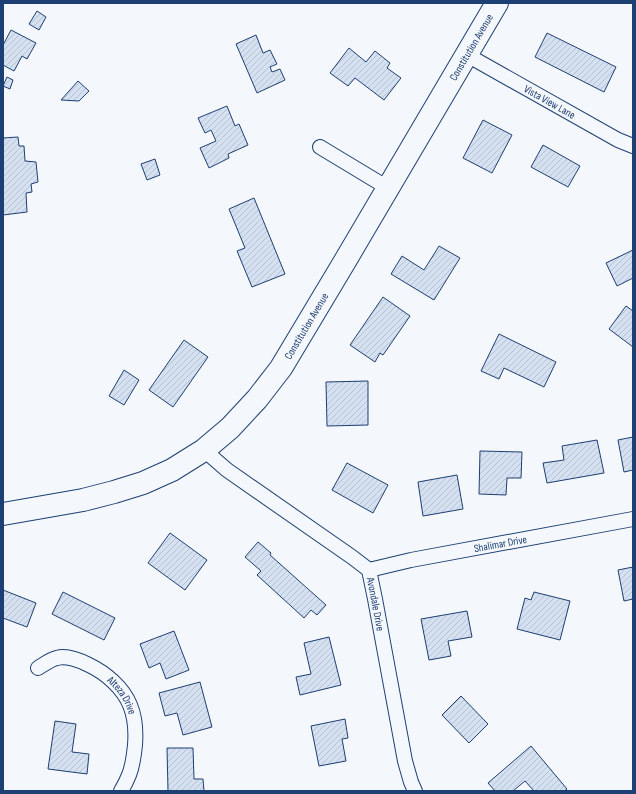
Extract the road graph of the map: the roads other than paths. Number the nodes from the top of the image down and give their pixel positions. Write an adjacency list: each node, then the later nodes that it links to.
1 (497, 3): 2 (main road, Constitution Avenue)
2 (467, 54): 3 (street, Vista View Lane); 5 (main road, Constitution Avenue)
3 (633, 146)
4 (320, 147): 5 (street)
5 (388, 188): 6 (main road, Constitution Avenue)
6 (204, 450): 7 (main road, Constitution Avenue); 9 (street, Avondale Drive)
7 (3, 514)
8 (633, 519): 9 (street, Shalimar Drive)
9 (369, 570): 12 (street, Avondale Drive)
10 (38, 668): 11 (street, Alteza Drive)
11 (121, 791)
12 (415, 791)

